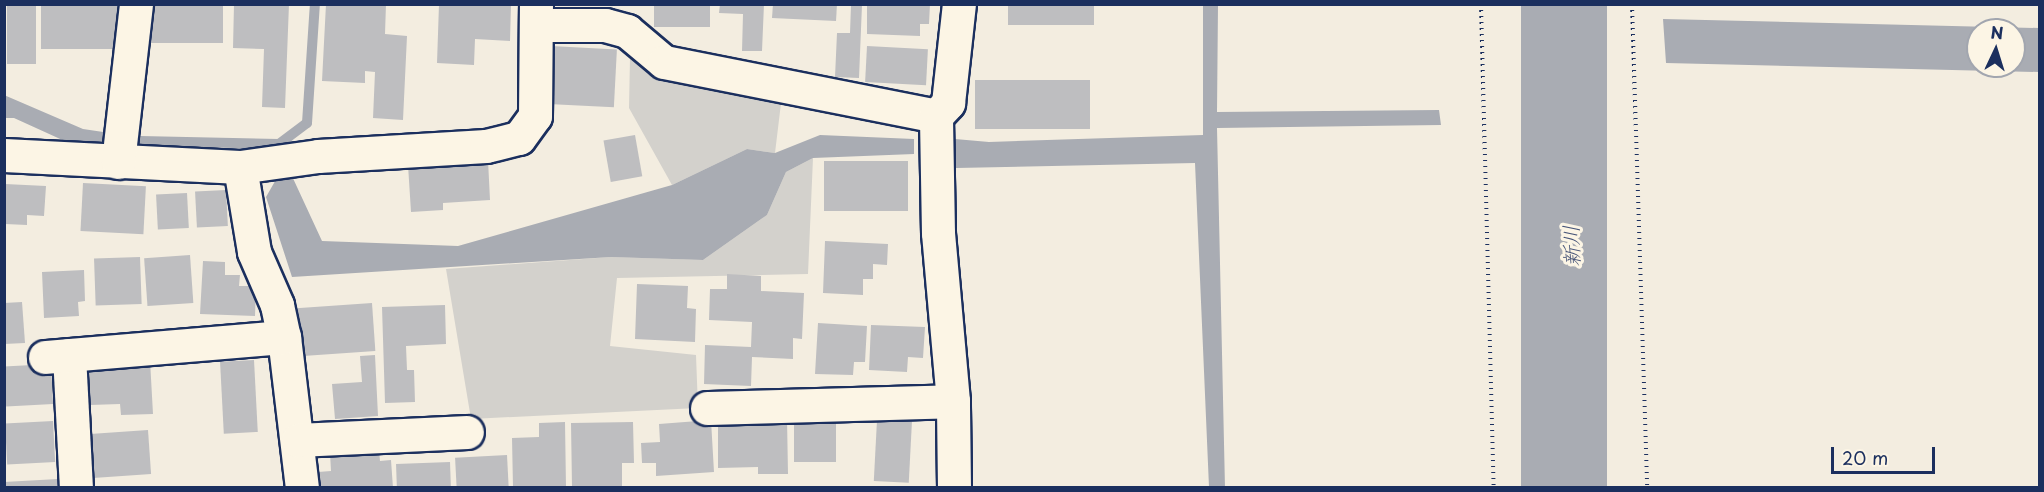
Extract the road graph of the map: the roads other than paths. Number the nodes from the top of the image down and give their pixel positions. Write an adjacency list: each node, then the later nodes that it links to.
1 (136, 4): 6 (street)
2 (959, 4): 4 (street)
3 (537, 15): 4 (street); 7 (street)
4 (936, 116): 9 (street)
5 (4, 155): 6 (street)
6 (118, 162): 7 (street)
7 (240, 167): 8 (street)
8 (284, 337): 12 (street); 13 (street)
9 (953, 401): 10 (street); 15 (street)
10 (707, 408)
11 (467, 432): 12 (street)
12 (298, 440): 14 (street)
13 (76, 488)
14 (302, 488)
15 (954, 488)

